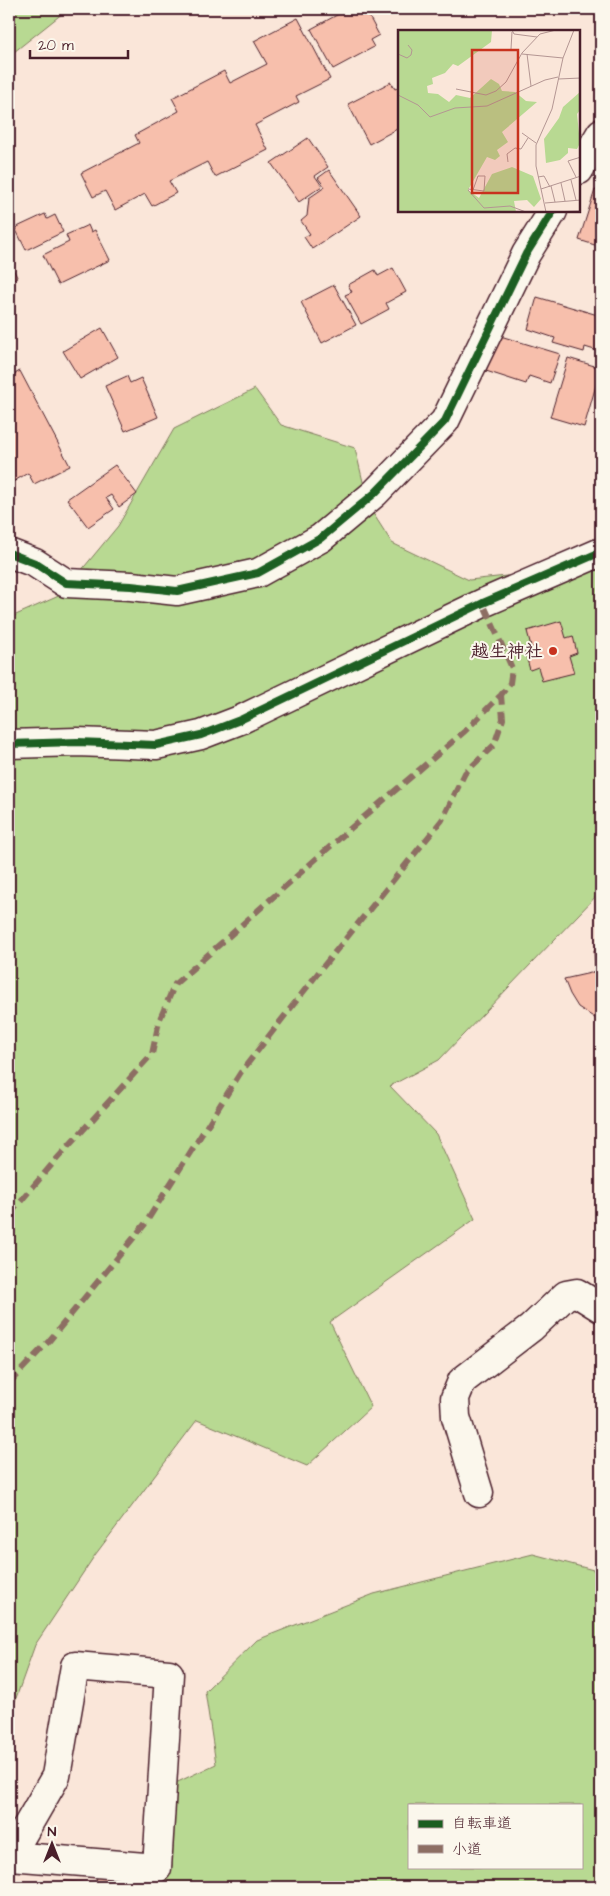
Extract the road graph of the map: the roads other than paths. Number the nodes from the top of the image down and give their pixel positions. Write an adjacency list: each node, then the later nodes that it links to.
1 (601, 133): 2 (street)
2 (580, 168)
3 (552, 212): 5 (street)
4 (601, 552): 6 (street)
5 (9, 553)
6 (9, 744)
7 (601, 1308): 8 (street)
8 (480, 1493)
9 (9, 1856): 9 (street)

